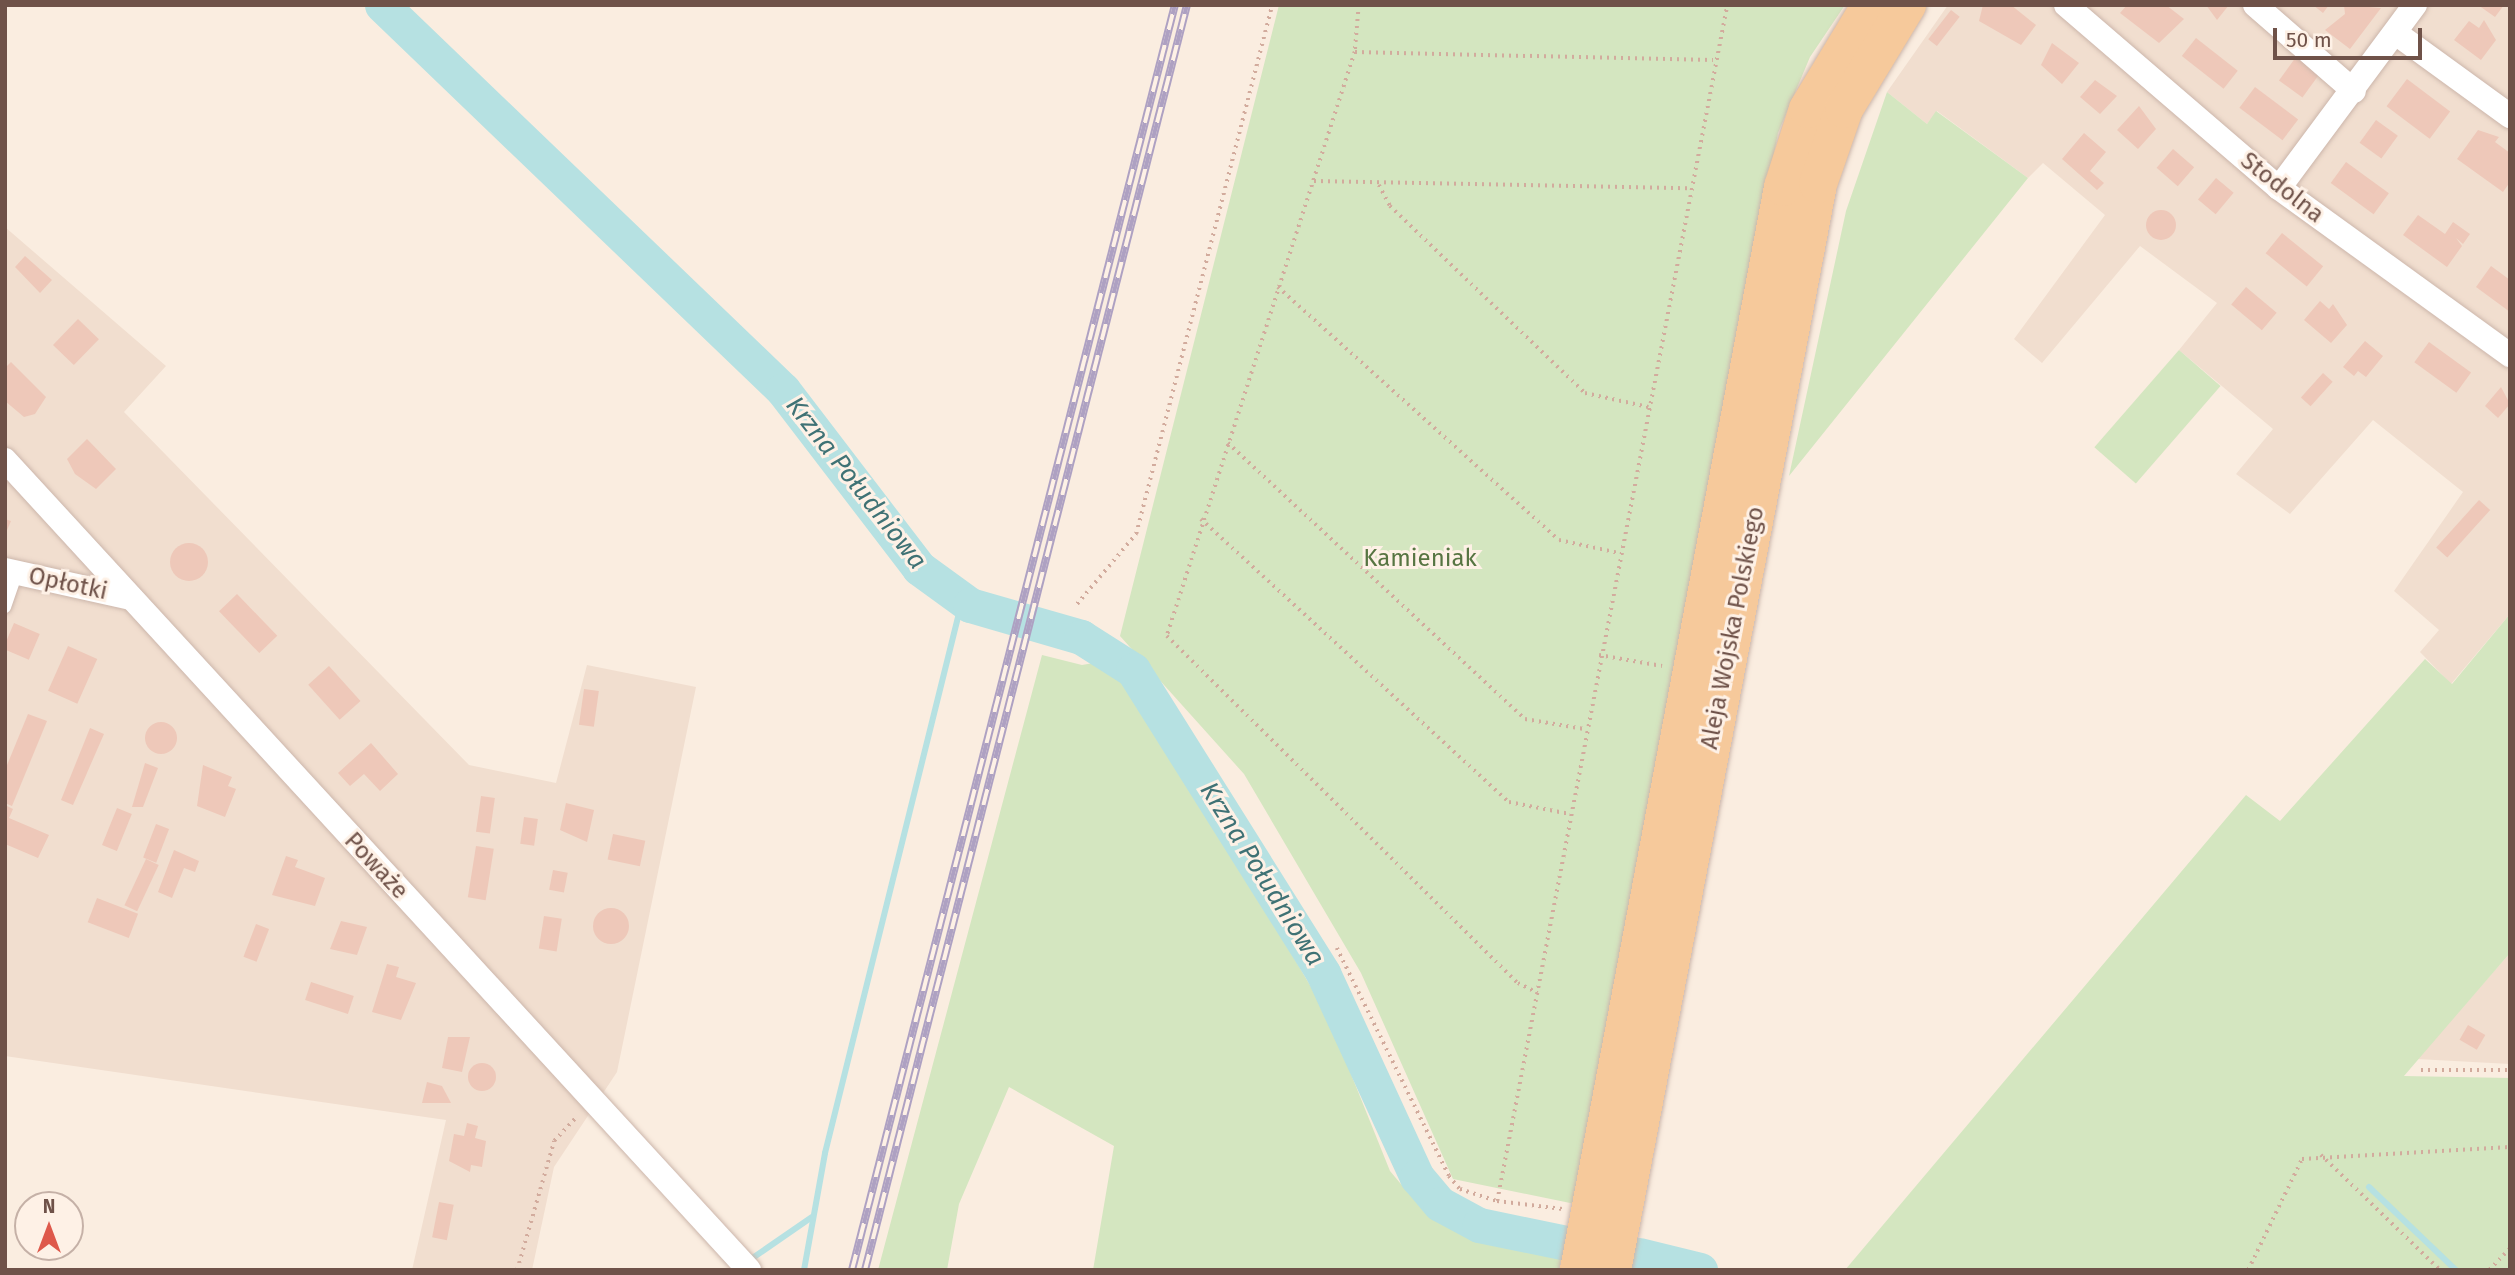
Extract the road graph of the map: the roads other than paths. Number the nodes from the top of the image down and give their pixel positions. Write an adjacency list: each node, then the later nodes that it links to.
1 (1871, 5): 16 (main road, Aleja Wojska Polskiego)
2 (1907, 5): 17 (main road, Aleja Wojska Polskiego)
3 (2066, 5): 9 (street, Stodolna)
4 (2255, 5): 7 (street)
5 (2415, 5): 6 (street)
6 (2397, 34): 7 (street); 8 (street)
7 (2354, 91): 9 (street)
8 (2510, 116)
9 (2279, 188): 10 (street, Stodolna)
10 (2510, 355)
11 (5, 460): 13 (street, Poważe)
12 (11, 572): 13 (street, Opłotki); 14 (lane)
13 (131, 598): 15 (street, Poważe)
14 (5, 607)
15 (749, 1270)
16 (1579, 1270)
17 (1612, 1270)

